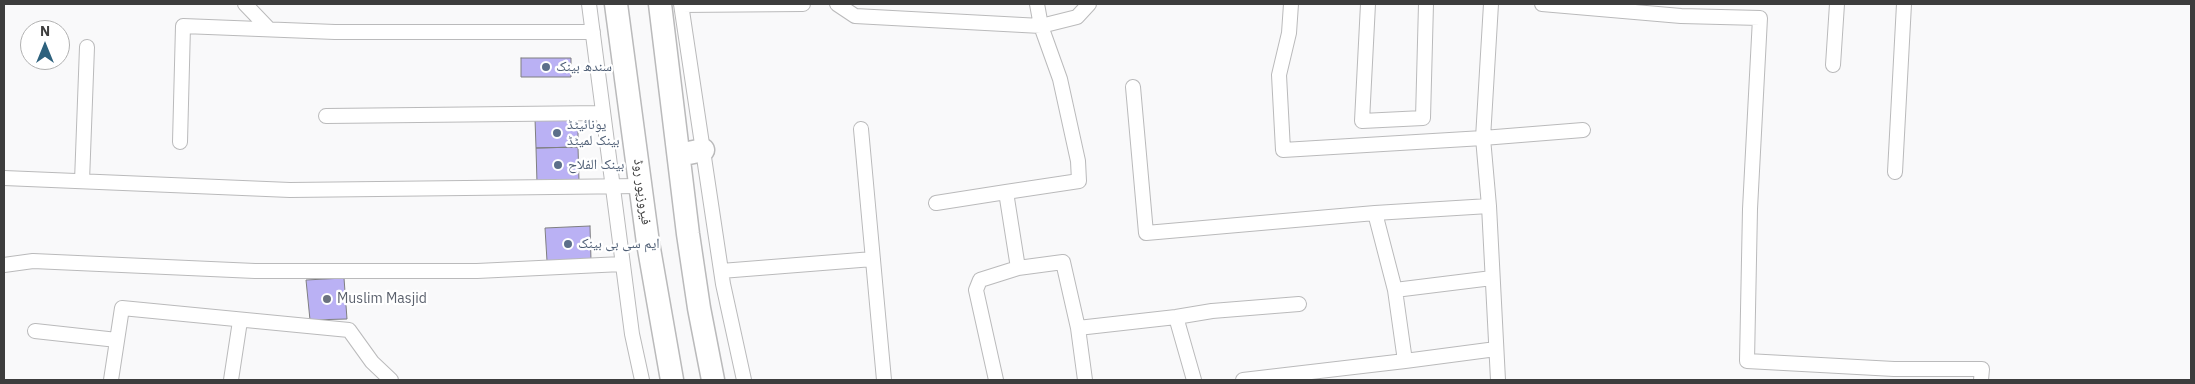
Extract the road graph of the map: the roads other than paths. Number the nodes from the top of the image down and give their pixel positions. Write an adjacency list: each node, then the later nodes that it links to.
1 (244, 4): 20 (street)
2 (589, 4): 21 (street)
3 (616, 4): 36 (highway, فیروزپور روڈ)
4 (674, 4): 5 (street); 31 (street); 32 (highway)
5 (803, 4)
6 (837, 4): 19 (street)
7 (1037, 4): 19 (street)
8 (1090, 4): 19 (street)
9 (1291, 4): 29 (street)
10 (1368, 4): 11 (street)
11 (1426, 4)
12 (1491, 4): 29 (street)
13 (1542, 4): 17 (street)
14 (1760, 4): 18 (street)
15 (1837, 4): 23 (street)
16 (1904, 4): 33 (street)
17 (1681, 10): 18 (street)
18 (1760, 18): 57 (street)
19 (1041, 26): 38 (street)
20 (269, 29): 21 (street); 30 (street)
21 (593, 32): 25 (street)
22 (87, 48): 35 (street)
23 (1833, 65)
24 (1133, 87): 41 (street)
25 (603, 113): 26 (street); 37 (street)
26 (326, 116)
27 (861, 129): 42 (street)
28 (1583, 130): 29 (street)
29 (1483, 138): 40 (street)
30 (180, 142)
31 (703, 150): 32 (highway); 46 (street)
32 (679, 155): 63 (highway)
33 (1895, 172)
34 (4, 178): 35 (street)
35 (82, 181): 37 (street)
36 (641, 186): 37 (street); 62 (highway, فیروزپور روڈ)
37 (612, 188): 43 (street)
38 (1006, 192): 39 (street); 45 (street)
39 (936, 203)
40 (1489, 206): 41 (street); 47 (street)
41 (1375, 213): 48 (street)
42 (873, 259): 46 (street); 65 (street)
43 (622, 264): 44 (street); 61 (street)
44 (4, 265)
45 (1018, 268): 52 (street); 66 (street)
46 (721, 271): 64 (street)
47 (1492, 278): 48 (street); 55 (street)
48 (1395, 290): 56 (street)
49 (1299, 304): 50 (street)
50 (1176, 318): 52 (street); 68 (street)
51 (240, 321): 54 (street); 59 (street); 60 (street)
52 (1078, 328): 67 (street)
53 (35, 331): 54 (street)
54 (117, 340): 58 (street)
55 (1496, 349): 56 (street); 70 (street)
56 (1405, 361): 69 (street)
57 (1895, 374): 71 (street)
58 (111, 380)
59 (231, 380)
60 (391, 380)
61 (642, 380)
62 (672, 380)
63 (713, 380)
64 (744, 380)
65 (884, 380)
66 (996, 380)
67 (1085, 380)
68 (1194, 380)
69 (1244, 380)
70 (1498, 380)
71 (1981, 380)

